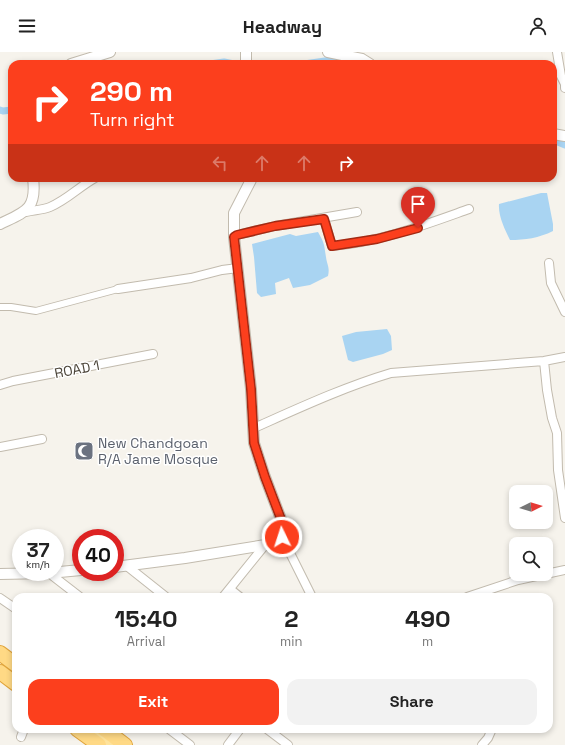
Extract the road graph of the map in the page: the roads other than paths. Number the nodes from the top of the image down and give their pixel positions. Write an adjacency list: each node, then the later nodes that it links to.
1 (110, 52): 4 (street)
2 (328, 52): 5 (street)
3 (556, 52): 6 (street)
4 (84, 60)
5 (364, 60)
6 (565, 88)
7 (33, 182): 11 (street)
8 (87, 182): 11 (street)
9 (250, 182): 15 (street)
10 (469, 209): 13 (street)
11 (26, 212): 14 (street)
12 (357, 212): 13 (street)
13 (324, 219): 15 (street)
14 (0, 224)
15 (234, 237): 17 (street)
16 (548, 263): 20 (street)
17 (238, 268): 18 (street); 25 (street)
18 (118, 289): 19 (street)
19 (0, 307)
20 (565, 312)
21 (153, 354): 24 (street, ROAD 1)
22 (565, 357): 23 (street)
23 (544, 361): 25 (street); 28 (street)
24 (0, 385)
25 (254, 428): 29 (street)
26 (42, 439): 27 (street)
27 (0, 447)
28 (565, 518)
29 (282, 537): 30 (street); 42 (street)
30 (265, 545): 32 (street); 37 (street)
31 (124, 566): 32 (street)
32 (127, 566): 39 (street)
33 (565, 570): 43 (street)
34 (0, 574): 35 (street)
35 (12, 574)
36 (59, 581): 38 (street)
37 (230, 589): 40 (street); 41 (street)
38 (75, 593)
39 (161, 593)
40 (226, 593)
41 (235, 593)
42 (310, 593)
43 (479, 593)
44 (0, 598): 45 (street)
45 (12, 606)
46 (0, 653): 48 (highway)
47 (0, 661): 50 (main road)
48 (12, 662)
49 (0, 667): 52 (main road)
50 (12, 669)
51 (0, 672): 53 (highway)
52 (12, 676)
53 (12, 681)
54 (83, 733): 60 (highway)
55 (174, 733): 62 (street)
56 (237, 733): 63 (street)
57 (272, 733): 64 (street)
58 (490, 733): 65 (street)
59 (112, 737): 61 (highway)
60 (99, 745)
61 (125, 745)
62 (190, 745)
63 (228, 745)
64 (288, 745)
65 (482, 745)

